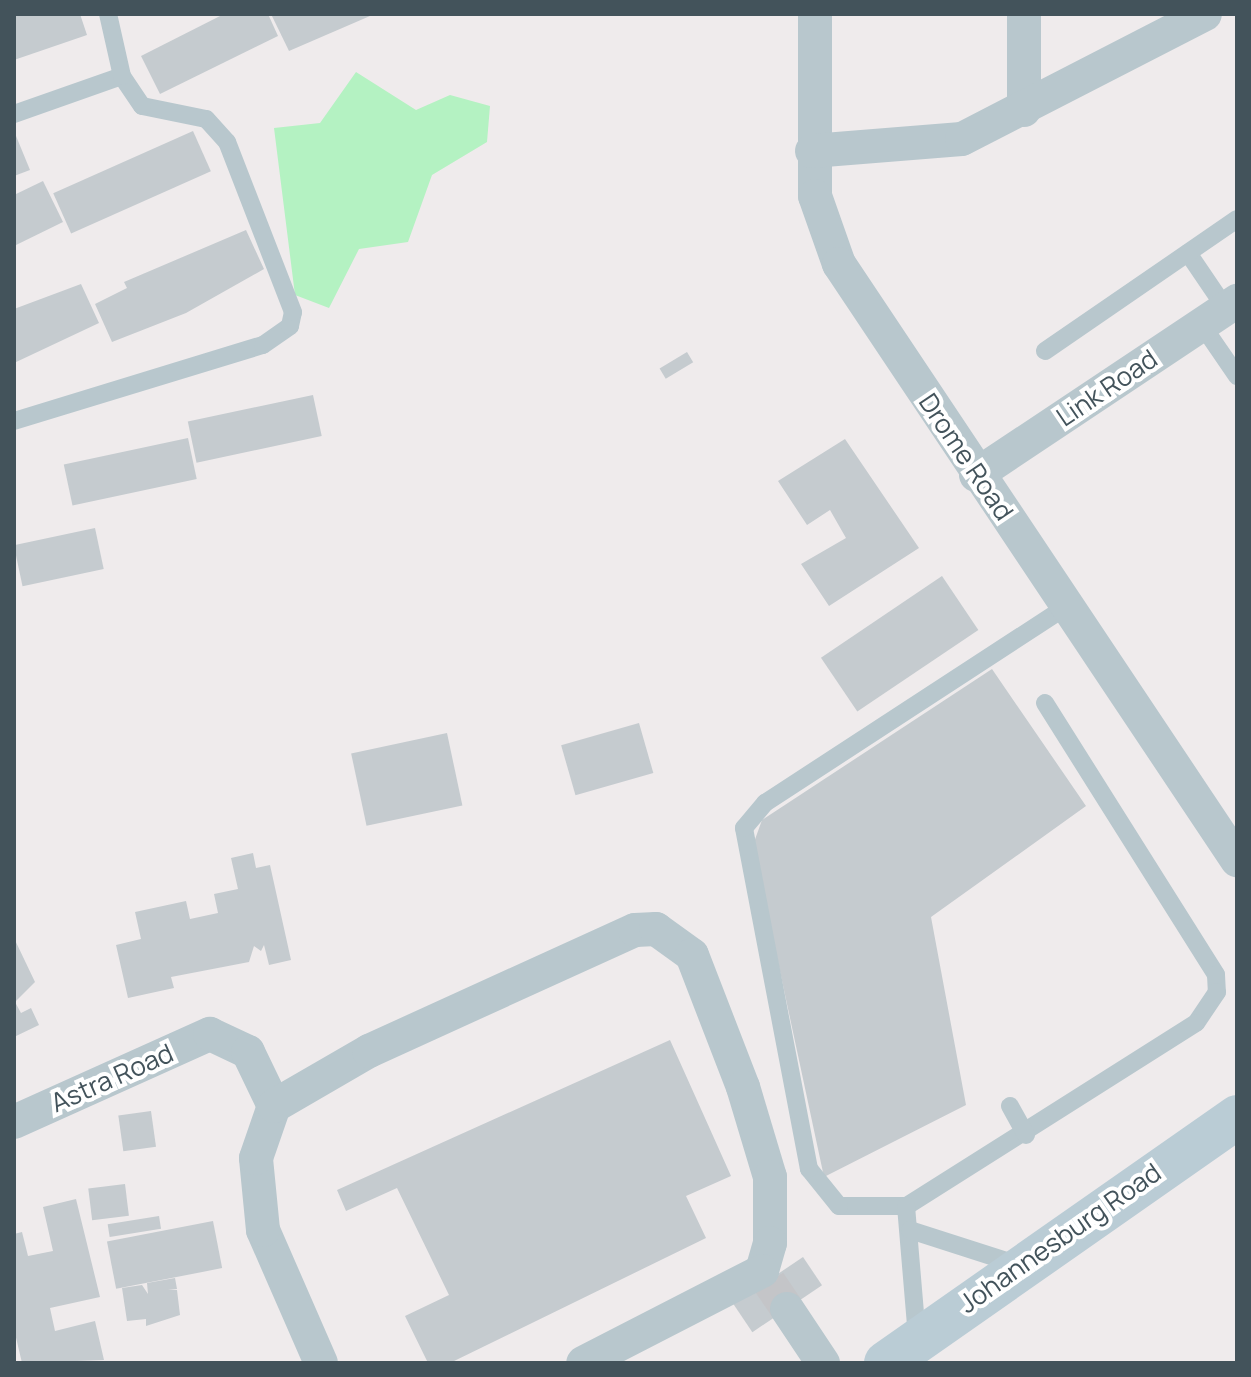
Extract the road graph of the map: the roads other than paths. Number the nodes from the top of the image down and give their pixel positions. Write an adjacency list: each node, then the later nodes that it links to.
1 (108, 14): 5 (lane)
2 (815, 14): 8 (street, Drome Road)
3 (1024, 14): 6 (street)
4 (1205, 14): 6 (street)
5 (122, 76): 7 (lane); 14 (lane)
6 (1024, 110): 8 (street)
7 (14, 114)
8 (812, 151): 15 (street, Drome Road)
9 (1237, 219): 10 (lane)
10 (1188, 253): 11 (lane); 12 (lane)
11 (1222, 312): 13 (lane); 15 (street, Link Road)
12 (1045, 351)
13 (1237, 376)
14 (14, 421)
15 (976, 475): 16 (street, Drome Road)
16 (1069, 605): 18 (street, Drome Road); 24 (lane)
17 (1045, 703): 23 (lane)
18 (1237, 860)
19 (274, 1106): 21 (street, Astra Road); 27 (street); 29 (street)
20 (1010, 1106): 23 (lane)
21 (14, 1122)
22 (1233, 1128): 26 (main road, Johannesburg Road)
23 (1026, 1135): 24 (lane)
24 (906, 1206): 25 (lane)
25 (910, 1230): 26 (lane); 28 (lane)
26 (1019, 1265): 28 (main road, Johannesburg Road)
27 (772, 1287): 30 (street); 31 (street)
28 (898, 1356)
29 (321, 1363)
30 (583, 1363)
31 (823, 1363)

